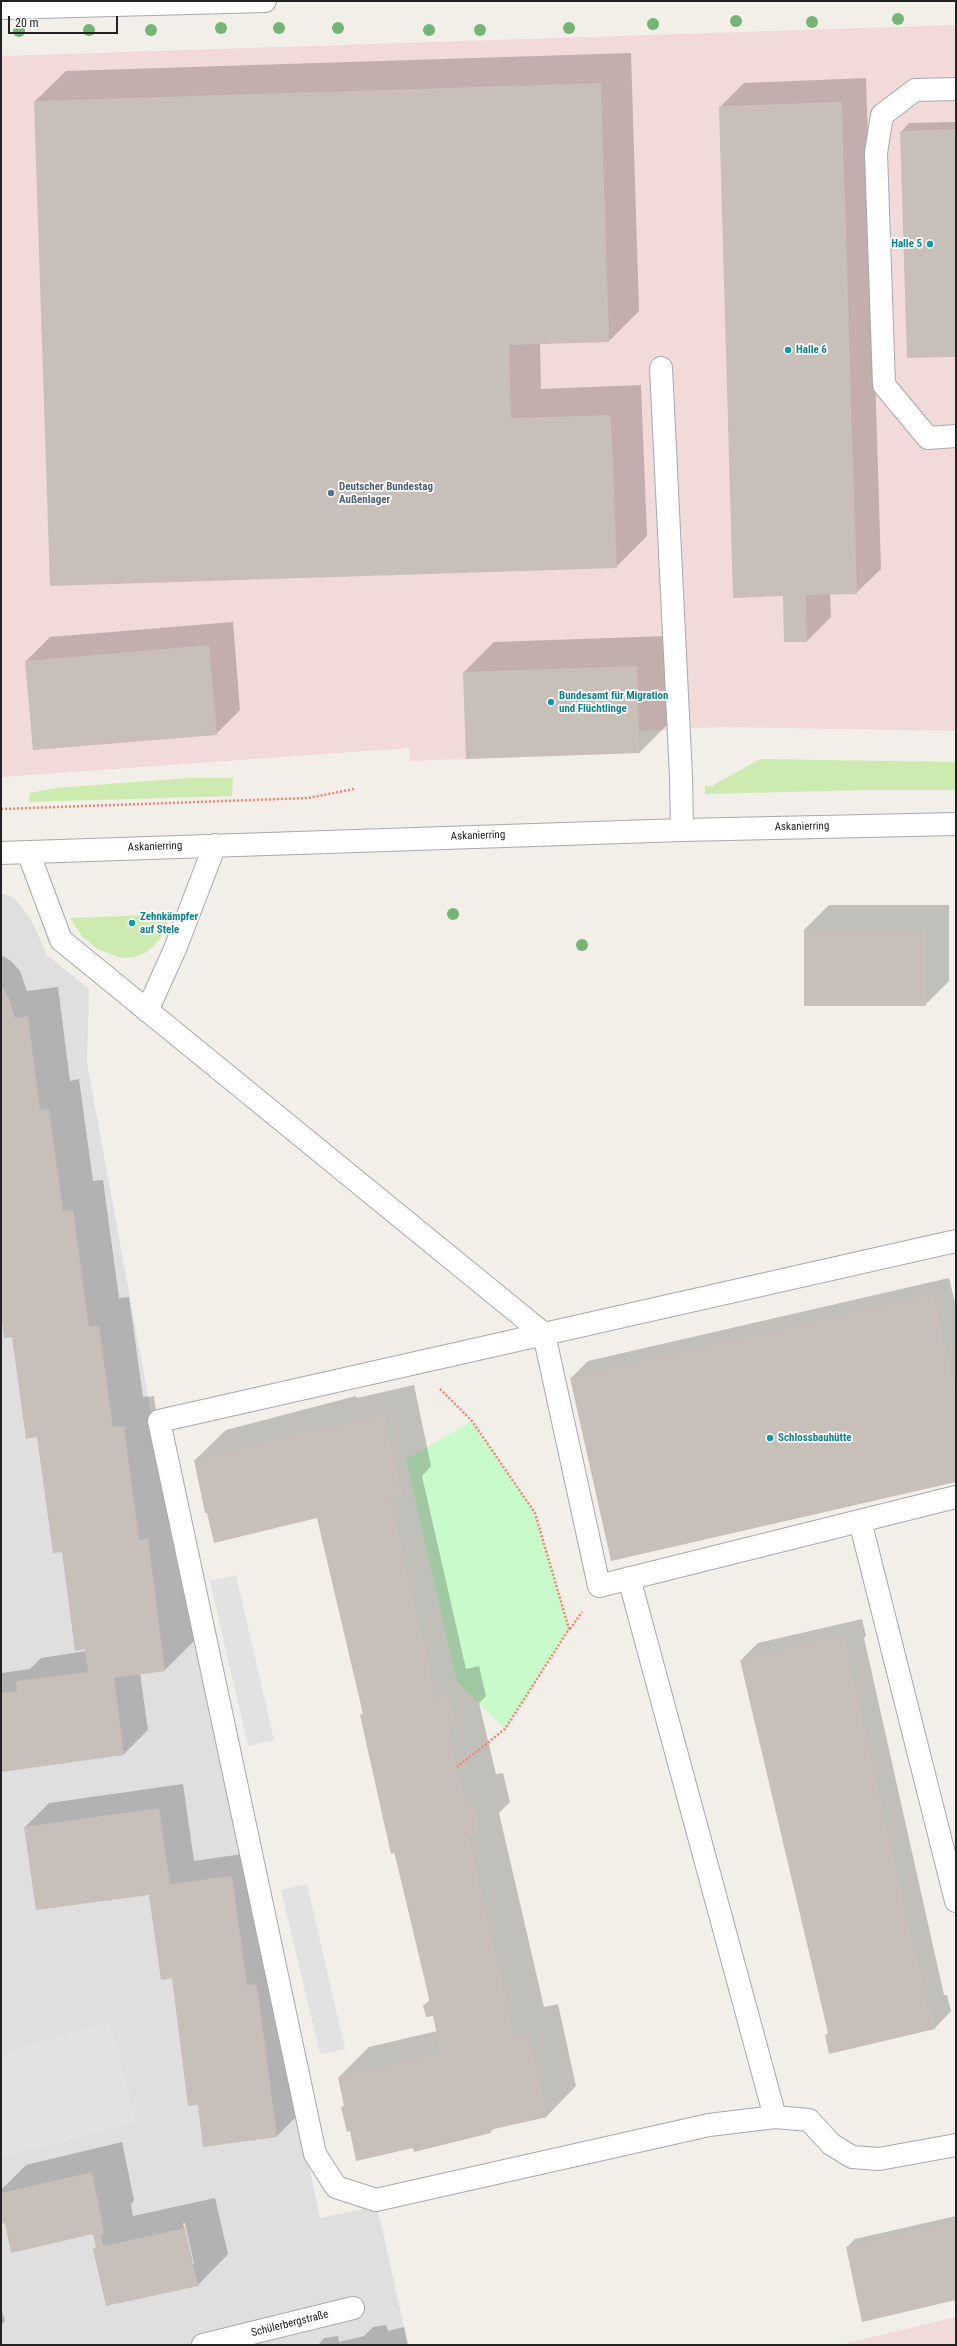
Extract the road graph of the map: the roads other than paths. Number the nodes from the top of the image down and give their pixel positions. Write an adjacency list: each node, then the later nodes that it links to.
1 (265, 1): 2 (street)
2 (1, 8)
3 (956, 89): 5 (street)
4 (661, 368): 7 (street)
5 (956, 436)
6 (956, 824): 7 (street, Askanierring)
7 (682, 830): 8 (street, Askanierring)
8 (215, 845): 9 (street, Askanierring); 11 (street)
9 (28, 852): 10 (street, Askanierring); 11 (street)
10 (1, 853)
11 (147, 1011): 13 (street)
12 (956, 1241): 13 (street)
13 (544, 1334): 16 (street); 18 (street)
14 (956, 1497): 15 (street)
15 (860, 1521): 16 (street); 17 (street)
16 (629, 1578): 18 (street)
17 (956, 1901)
18 (775, 2117): 19 (street)
19 (956, 2145)
20 (353, 2308): 21 (street, Schülerbergstraße)
21 (203, 2345)

